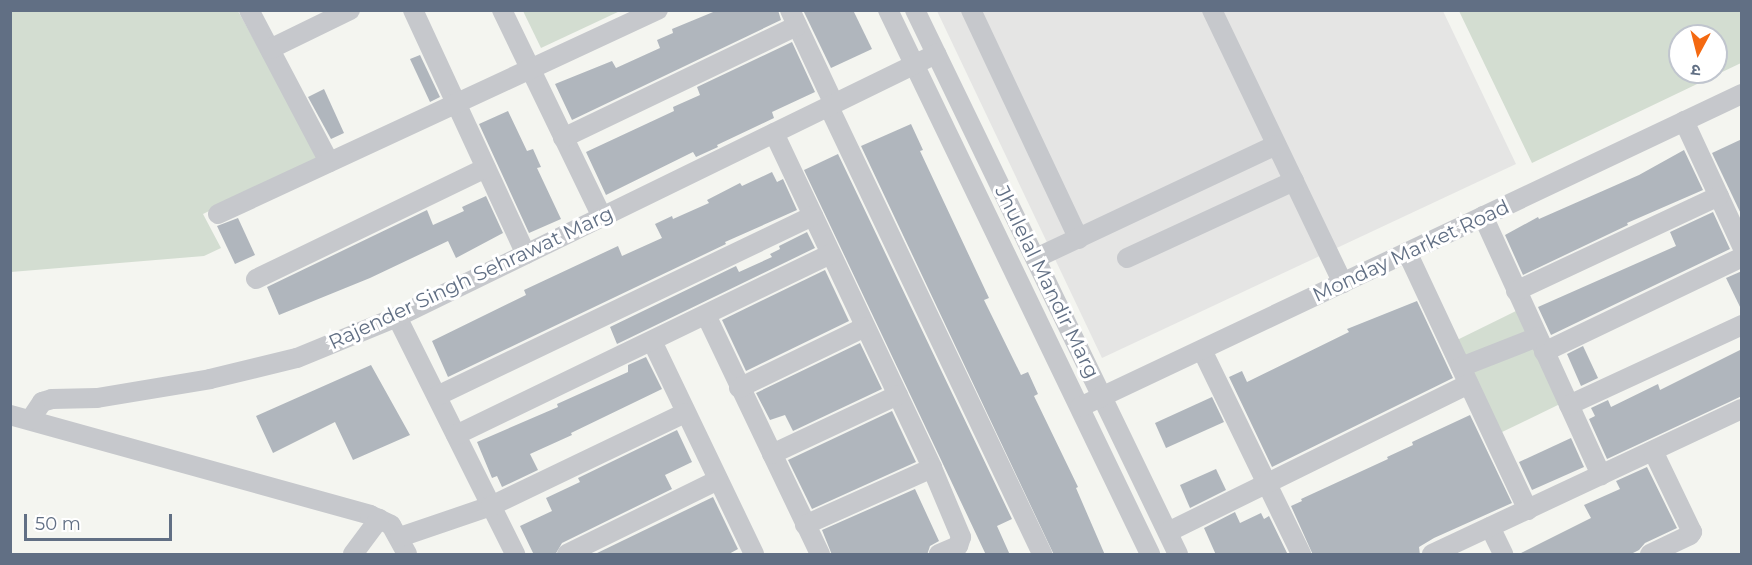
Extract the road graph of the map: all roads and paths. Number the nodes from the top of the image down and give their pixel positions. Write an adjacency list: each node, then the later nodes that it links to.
1 (249, 10): 11 (street)
2 (350, 10): 11 (street)
3 (413, 10): 16 (street)
4 (502, 10): 14 (street)
5 (658, 10): 14 (street)
6 (888, 10): 13 (street, Jhulelal Mandir Marg)
7 (915, 10): 12 (street, Jhulelal Mandir Marg)
8 (971, 10): 30 (street)
9 (1212, 10): 21 (street)
10 (793, 18): 17 (street); 20 (street)
11 (270, 49): 22 (street)
12 (936, 54): 13 (street, Rajender Singh Sehrawat Marg); 36 (street, Jhulelal Mandir Marg)
13 (914, 65): 17 (street, Rajender Singh Sehrawat Marg); 54 (street, Jhulelal Mandir Marg)
14 (531, 70): 16 (street); 20 (street)
15 (1742, 94): 18 (street, Monday Market Road)
16 (456, 104): 22 (street); 23 (street)
17 (832, 105): 19 (street, Rajender Singh Sehrawat Marg); 79 (street)
18 (1684, 122): 25 (street); 28 (street, Monday Market Road)
19 (774, 133): 27 (street); 29 (street, Rajender Singh Sehrawat Marg)
20 (563, 138): 29 (street)
21 (1276, 144): 24 (street); 30 (street)
22 (329, 162): 26 (street)
23 (486, 168): 33 (street); 38 (street)
24 (1294, 181): 37 (street); 39 (street)
25 (1719, 196): 31 (street); 40 (street)
26 (218, 214)
27 (813, 216): 34 (street); 51 (street)
28 (1483, 216): 32 (street, Monday Market Road); 40 (street)
29 (602, 218): 33 (street, Rajender Singh Sehrawat Marg)
30 (1079, 239): 36 (street)
31 (1742, 246)
32 (1407, 252): 39 (street, Monday Market Road); 48 (street)
33 (526, 254): 42 (street, Rajender Singh Sehrawat Marg)
34 (831, 254): 41 (street); 44 (street)
35 (1742, 257): 46 (street)
36 (1036, 258): 52 (street, Jhulelal Mandir Marg)
37 (1127, 258)
38 (256, 279)
39 (1343, 283): 47 (street, Monday Market Road)
40 (1516, 291): 46 (street)
41 (706, 315): 45 (street); 49 (street)
42 (397, 317): 51 (street); 58 (street, Rajender Singh Sehrawat Marg)
43 (1742, 326): 53 (street)
44 (865, 327): 49 (street); 50 (street)
45 (652, 341): 56 (street); 59 (street)
46 (1541, 344): 48 (street); 53 (street)
47 (1202, 350): 52 (street, Monday Market Road); 65 (street)
48 (1465, 376): 65 (street); 67 (street)
49 (739, 388): 61 (street)
50 (898, 395): 61 (street); 62 (street)
51 (437, 396): 59 (street)
52 (1103, 396): 54 (street, Monday Market Road); 71 (street, Jhulelal Mandir Marg)
53 (1569, 405): 63 (street)
54 (1080, 407): 80 (street, Jhulelal Mandir Marg)
55 (1742, 409): 60 (street)
56 (686, 413): 64 (street); 66 (street)
57 (10, 415): 58 (street)
58 (30, 420): 68 (street)
59 (456, 435): 66 (street)
60 (1653, 450): 63 (street); 85 (street)
61 (772, 454): 69 (street)
62 (932, 468): 69 (street); 78 (street)
63 (1601, 475): 67 (street)
64 (718, 480): 73 (street); 76 (street)
65 (1266, 484): 71 (street); 82 (street)
66 (491, 506): 72 (street); 75 (street)
67 (1528, 510): 70 (street)
68 (379, 519): 72 (street); 74 (street)
69 (805, 525): 77 (street)
70 (1490, 527): 83 (street); 84 (street)
71 (1168, 532): 81 (street, Jhulelal Mandir Marg)
72 (404, 546)
73 (750, 553)
74 (353, 555)
75 (515, 555)
76 (567, 555)
77 (820, 555)
78 (939, 555)
79 (1042, 555)
80 (1150, 555)
81 (1178, 555)
82 (1301, 555)
83 (1432, 555)
84 (1503, 555)
85 (1650, 555)

